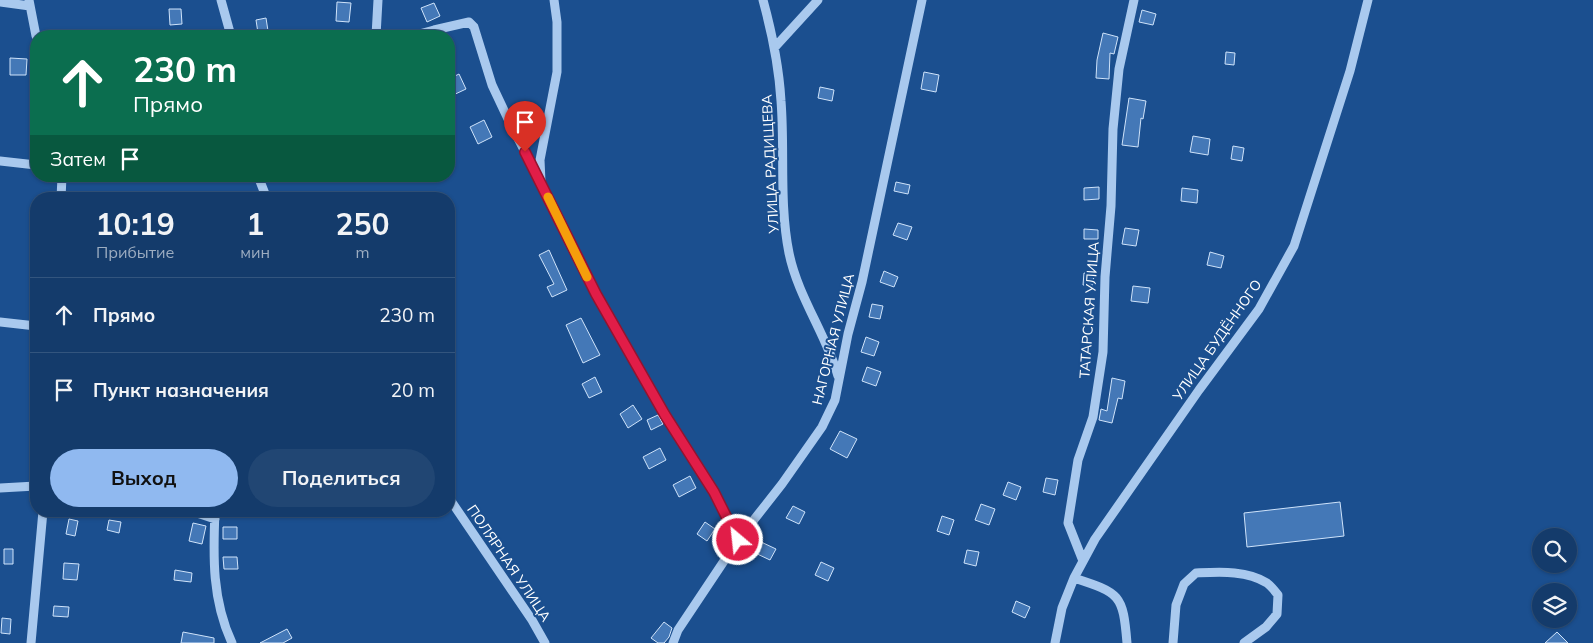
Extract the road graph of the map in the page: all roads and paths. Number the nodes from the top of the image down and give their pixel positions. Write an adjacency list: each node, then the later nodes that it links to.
1 (220, 0): 12 (street)
2 (378, 0): 13 (street)
3 (554, 0): 18 (street)
4 (763, 0): 15 (street, УЛИЦА РАДИЩЕВА)
5 (818, 0): 15 (street)
6 (922, 0): 21 (street, НАГОРНАЯ УЛИЦА)
7 (1134, 0): 28 (street, ТАТАРСКАЯ УЛИЦА)
8 (1368, 0): 28 (street, УЛИЦА БУДЁННОГО)
9 (0, 2): 10 (street)
10 (30, 3): 11 (street)
11 (35, 30)
12 (229, 30)
13 (376, 30)
14 (434, 30): 18 (street)
15 (775, 47): 21 (street, УЛИЦА РАДИЩЕВА)
16 (0, 161): 17 (street)
17 (30, 164)
18 (541, 182): 27 (street)
19 (0, 322): 20 (street)
20 (30, 325)
21 (839, 379): 27 (street, НАГОРНАЯ УЛИЦА)
22 (30, 486): 23 (street)
23 (0, 488)
24 (455, 507): 32 (street, ПОЛЯРНАЯ УЛИЦА)
25 (42, 517): 30 (street)
26 (215, 517): 31 (street)
27 (738, 540): 33 (street, НАГОРНАЯ УЛИЦА)
28 (1083, 561): 29 (street)
29 (1074, 578): 34 (street); 35 (street)
30 (31, 643)
31 (232, 643)
32 (545, 643)
33 (673, 643)
34 (1056, 643)
35 (1127, 643)
36 (1173, 643): 37 (street)
37 (1244, 643)

